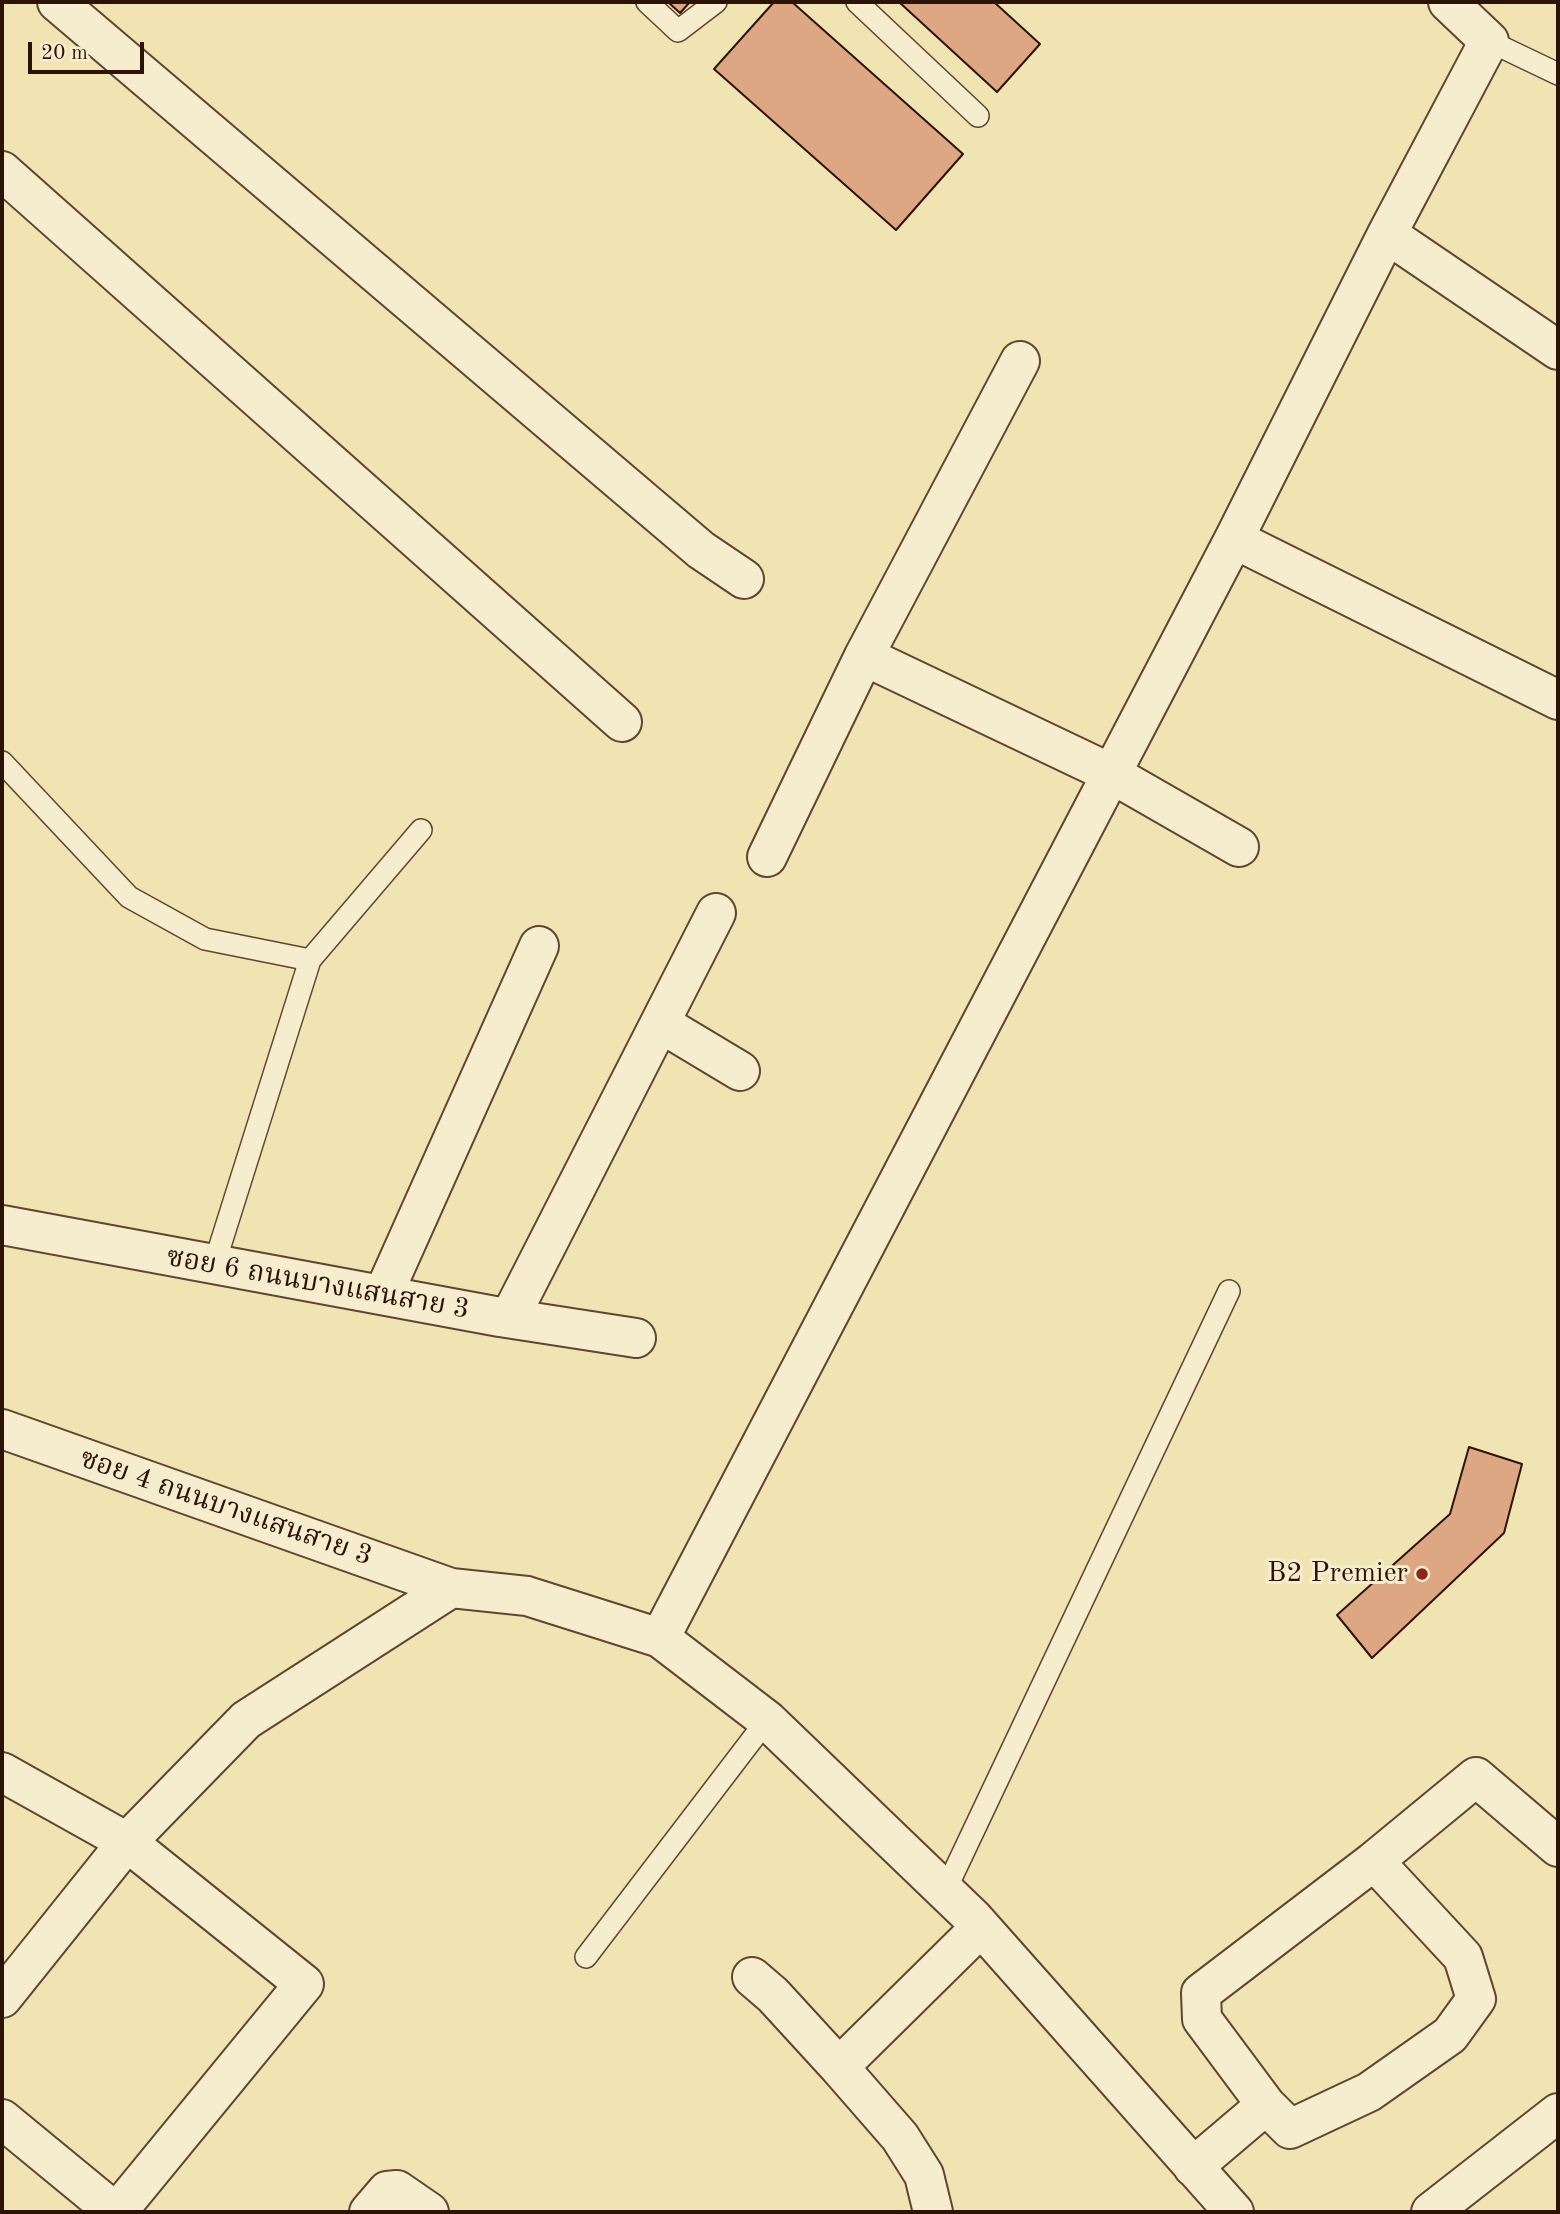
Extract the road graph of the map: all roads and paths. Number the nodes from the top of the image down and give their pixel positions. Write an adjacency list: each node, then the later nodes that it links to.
1 (57, 2): 14 (street)
2 (647, 2): 3 (lane)
3 (716, 2)
4 (857, 2): 8 (lane)
5 (1448, 2): 6 (street)
6 (1489, 41): 7 (lane); 10 (street)
7 (1558, 74)
8 (978, 116)
9 (2, 171): 17 (street)
10 (1387, 234): 11 (street); 13 (street)
11 (1558, 350)
12 (1020, 361): 15 (street)
13 (1234, 539): 16 (street); 19 (street)
14 (744, 579)
15 (864, 656): 19 (street); 22 (street)
16 (1558, 700)
17 (622, 722)
18 (2, 762): 25 (lane)
19 (1110, 773): 21 (street); 36 (street)
20 (421, 830): 25 (lane)
21 (1239, 847)
22 (767, 857)
23 (716, 914): 26 (street)
24 (539, 946): 31 (street)
25 (310, 960): 29 (lane)
26 (660, 1023): 27 (street); 32 (street)
27 (740, 1071)
28 (2, 1226): 29 (street, ซอย 6 ถนนบางแสนสาย 3)
29 (214, 1265): 31 (street, ซอย 6 ถนนบางแสนสาย 3)
30 (1229, 1291): 42 (lane)
31 (383, 1296): 32 (street, ซอย 6 ถนนบางแสนสาย 3)
32 (510, 1317): 33 (street, ซอย 6 ถนนบางแสนสาย 3)
33 (636, 1338)
34 (2, 1429): 35 (street, ซอย 4 ถนนบางแสนสาย 3)
35 (451, 1588): 36 (street, ซอย 4 ถนนบางแสนสาย 3); 39 (street)
36 (660, 1638): 37 (street)
37 (766, 1720): 42 (street); 44 (lane)
38 (2, 1772): 39 (street)
39 (127, 1842): 46 (street); 52 (street)
40 (1558, 1847): 41 (street)
41 (1374, 1861): 48 (street); 48 (street)
42 (945, 1891): 43 (street)
43 (981, 1927): 47 (street); 51 (street)
44 (586, 1957)
45 (752, 1977): 47 (street)
46 (2, 1997)
47 (839, 2067): 55 (street)
48 (1266, 2105): 51 (street)
49 (1558, 2113): 57 (street)
50 (2, 2119): 52 (street)
51 (1193, 2167): 56 (street)
52 (116, 2212)
53 (369, 2212): 54 (street)
54 (429, 2212)
55 (933, 2212)
56 (1234, 2212)
57 (1431, 2212)

